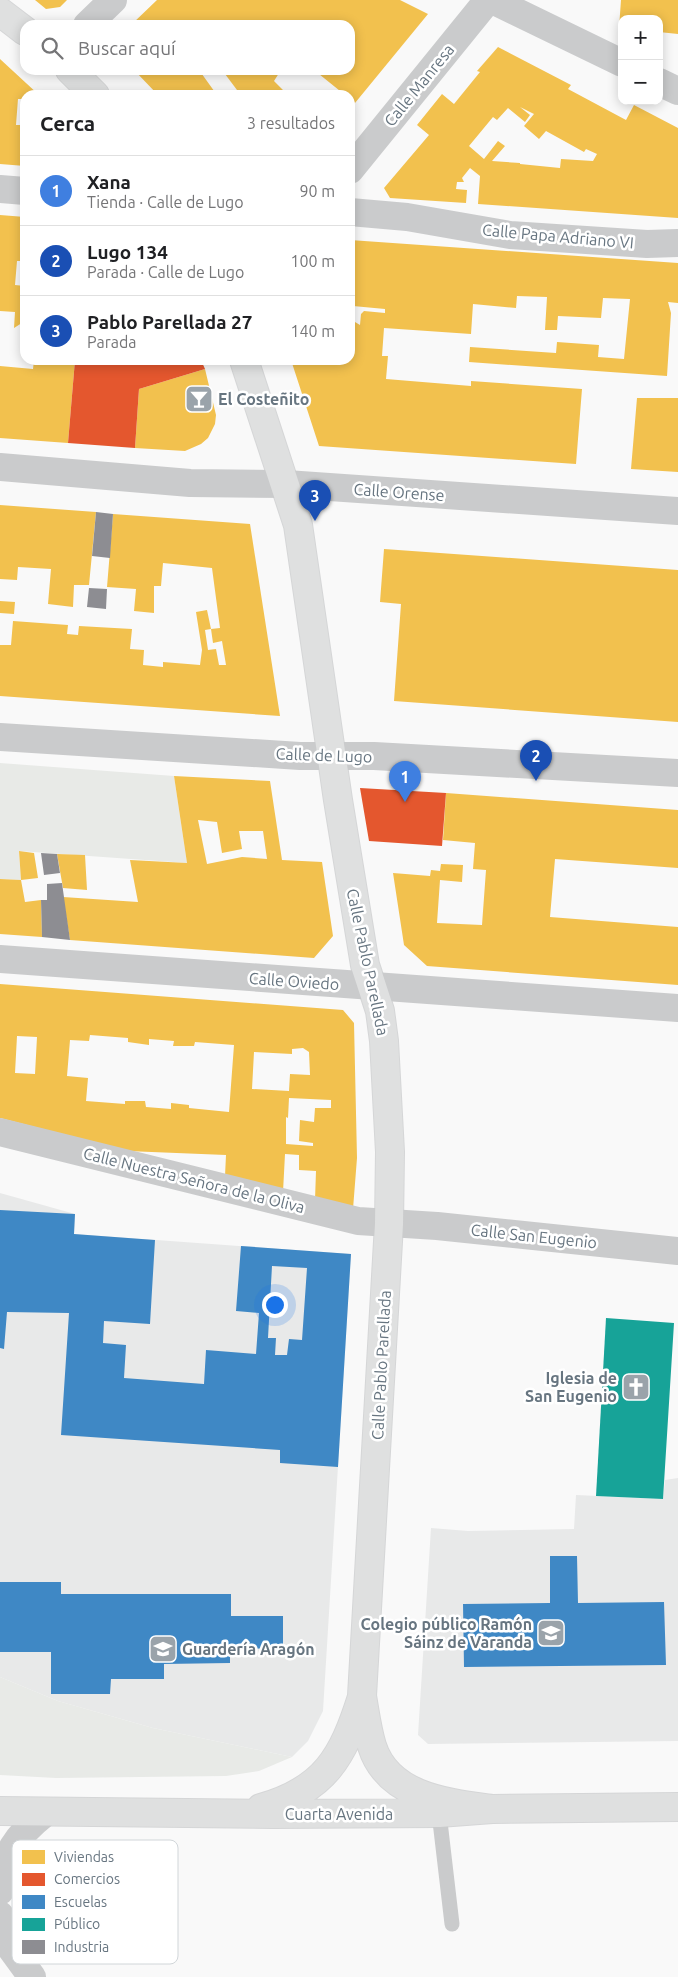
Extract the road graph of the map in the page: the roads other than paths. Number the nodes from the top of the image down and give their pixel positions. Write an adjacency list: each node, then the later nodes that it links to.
1 (113, 0): 4 (street)
2 (490, 0): 6 (street); 11 (street, Calle Manresa)
3 (0, 12): 5 (street)
4 (92, 20)
5 (20, 27)
6 (618, 62)
7 (75, 75): 9 (street)
8 (663, 84): 10 (street)
9 (90, 90)
10 (678, 91)
11 (355, 164)
12 (0, 189): 13 (street)
13 (20, 191)
14 (355, 212): 15 (street, Calle Papa Adriano VI)
15 (678, 243)
16 (246, 365): 18 (street, Calle Pablo Parellada)
17 (0, 467): 18 (street, Calle Orense)
18 (286, 484): 19 (street, Calle Orense); 21 (street, Calle Pablo Parellada)
19 (678, 511)
20 (0, 737): 21 (street, Calle de Lugo)
21 (332, 756): 22 (street, Calle de Lugo); 24 (street, Calle Pablo Parellada)
22 (678, 773)
23 (0, 960): 24 (street, Calle Oviedo)
24 (372, 987): 25 (street, Calle Oviedo); 27 (street, Calle Pablo Parellada)
25 (678, 1008)
26 (0, 1132): 27 (street, Calle Nuestra Señora de la Oliva)
27 (389, 1224): 28 (street, Calle San Eugenio); 29 (street, Calle Pablo Parellada)
28 (678, 1250)
29 (362, 1696): 31 (street, Calle Pablo Parellada); 35 (street, Calle Pablo Parellada)
30 (678, 1807): 31 (street, Cuarta Avenida)
31 (492, 1809): 34 (street, Cuarta Avenida)
32 (0, 1811): 33 (street, Cuarta Avenida)
33 (45, 1813): 35 (street, Cuarta Avenida); 36 (street)
34 (439, 1813): 35 (street, Cuarta Avenida); 40 (lane)
35 (232, 1814)
36 (16, 1840)
37 (12, 1845): 38 (street)
38 (0, 1892)
39 (0, 1915): 41 (street)
40 (452, 1924)
41 (12, 1950)
42 (22, 1964): 43 (street)
43 (32, 1977)

